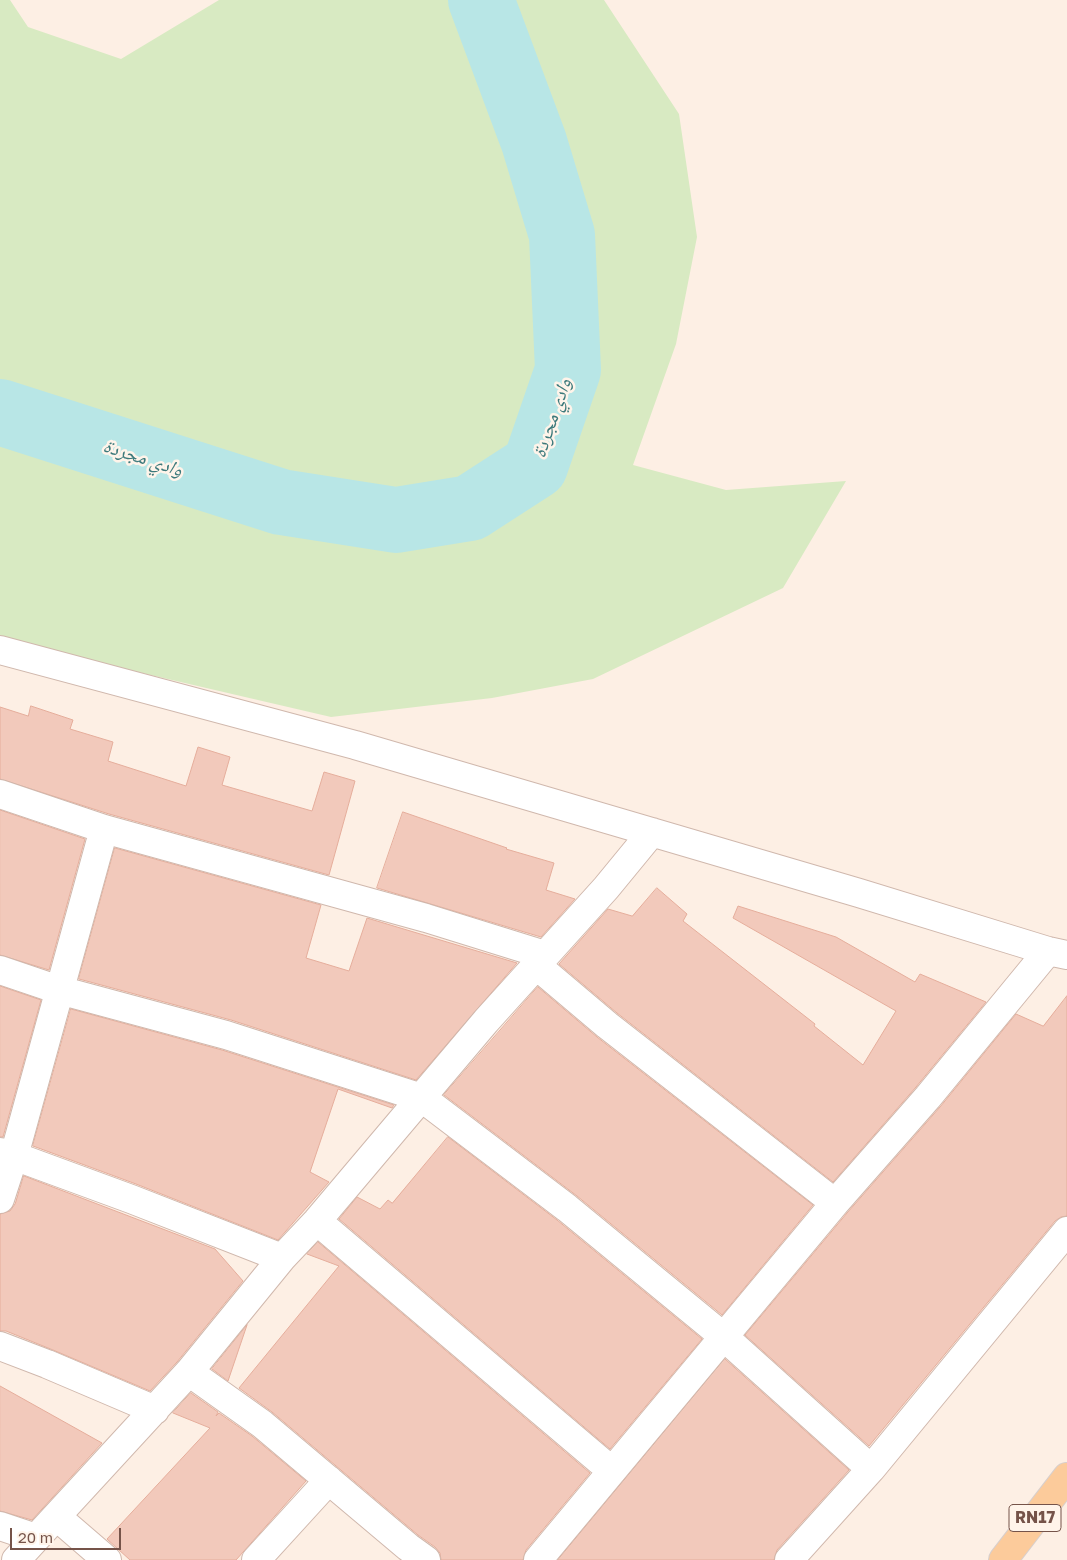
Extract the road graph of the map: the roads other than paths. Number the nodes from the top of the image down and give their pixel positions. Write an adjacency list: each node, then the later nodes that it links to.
1 (0, 650): 4 (street)
2 (0, 794): 3 (street)
3 (104, 830): 6 (street); 8 (street)
4 (652, 832): 5 (street); 6 (street)
5 (1058, 953): 12 (street)
6 (540, 960): 9 (street); 12 (street)
7 (0, 970): 8 (street)
8 (59, 990): 9 (street); 10 (street)
9 (422, 1098): 13 (street); 16 (street)
10 (7, 1154): 11 (street); 15 (street)
11 (0, 1199)
12 (836, 1203): 16 (street)
13 (317, 1221): 15 (street); 21 (street)
14 (1067, 1231): 20 (street)
15 (282, 1258): 18 (street)
16 (724, 1337): 20 (street); 21 (street)
17 (0, 1346): 19 (street)
18 (189, 1372): 19 (street); 23 (street)
19 (155, 1410): 24 (street)
20 (871, 1469): 32 (street)
21 (612, 1471): 31 (street)
22 (1067, 1477): 33 (main road, RN17)
23 (329, 1480): 29 (street); 30 (street)
24 (57, 1516): 26 (street); 28 (street)
25 (0, 1526): 26 (street)
26 (36, 1538): 27 (street)
27 (16, 1560)
28 (106, 1560)
29 (256, 1560)
30 (426, 1560)
31 (538, 1560)
32 (789, 1560)
33 (1003, 1560)

